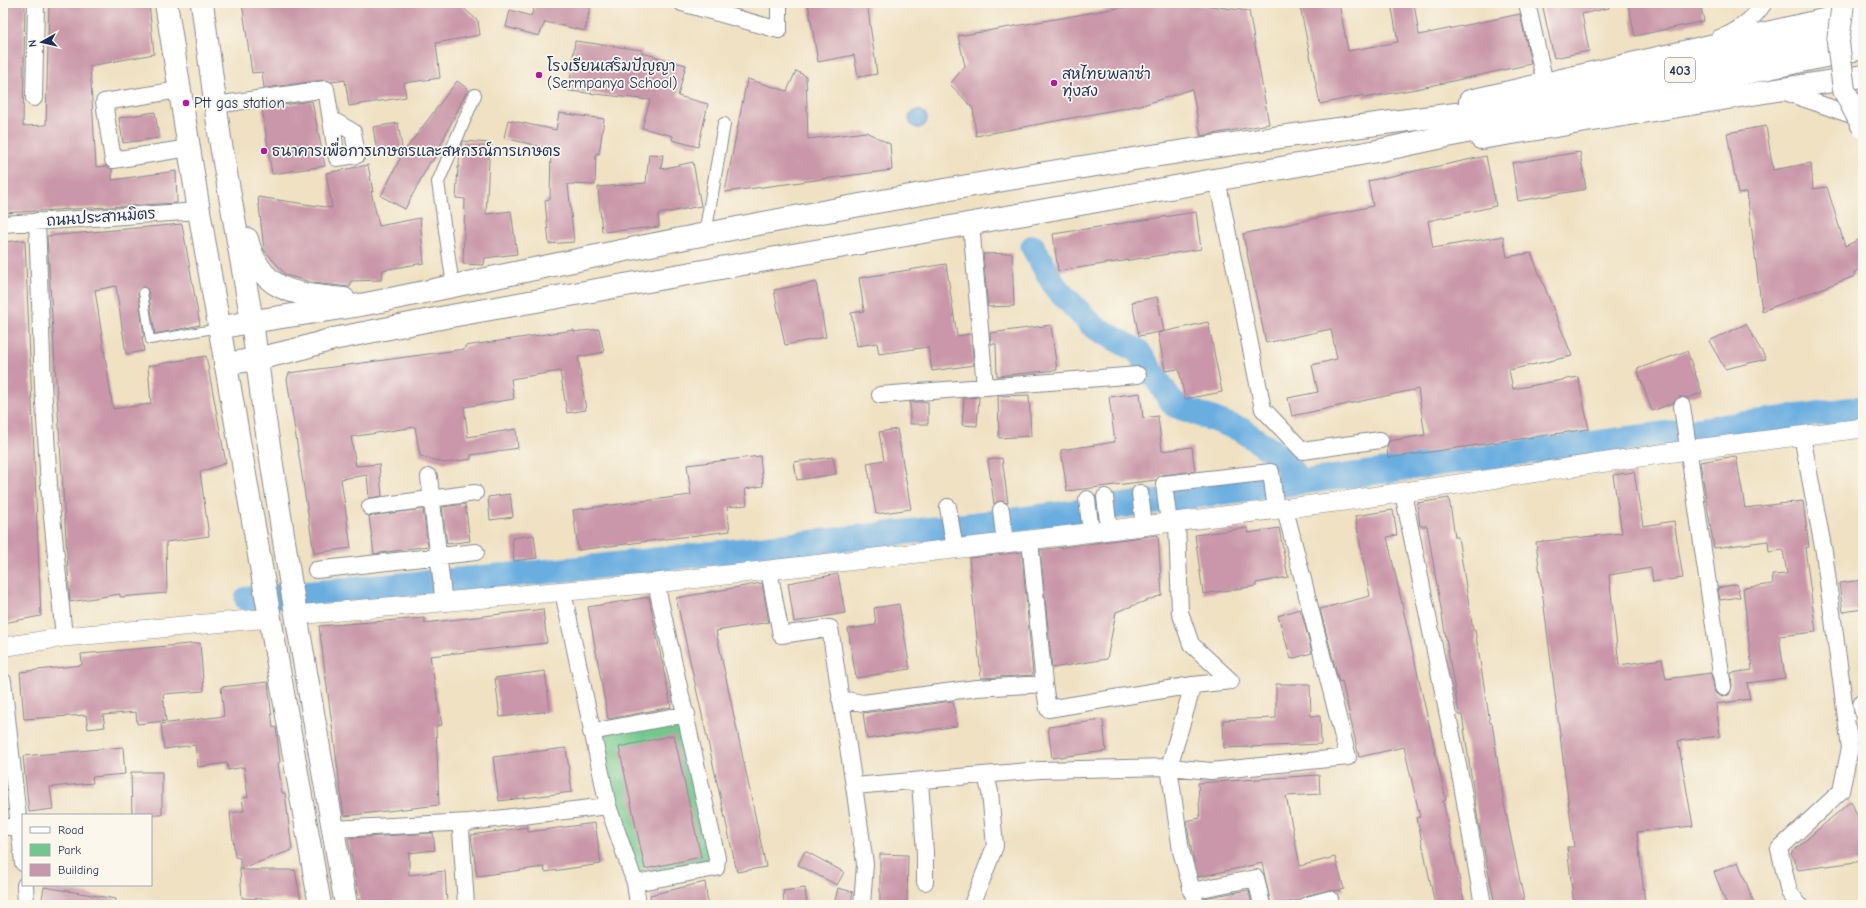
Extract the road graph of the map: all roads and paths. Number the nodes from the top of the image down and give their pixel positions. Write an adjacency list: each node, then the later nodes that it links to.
1 (36, 3): 18 (street)
2 (166, 3): 15 (main road)
3 (202, 3): 19 (main road)
4 (780, 3): 8 (street)
5 (1527, 3): 14 (street)
6 (1764, 3): 12 (street)
7 (1843, 3): 25 (main road, bridge)
8 (689, 4)
9 (1863, 11): 12 (main road)
10 (1863, 31): 20 (main road, 403)
11 (1863, 48): 20 (main road, 403)
12 (1647, 60): 14 (main road)
13 (1863, 76): 16 (main road)
14 (1545, 83): 23 (main road)
15 (179, 90): 27 (main road); 27 (street)
16 (1778, 90): 22 (street); 28 (main road)
17 (475, 95): 35 (street)
18 (34, 98)
19 (216, 105): 21 (street); 26 (main road)
20 (1498, 117): 23 (main road, 403); 28 (main road, 403)
21 (331, 119)
22 (1863, 119)
23 (1378, 123): 34 (main road, 403)
24 (724, 124): 34 (street)
25 (1863, 127)
26 (220, 139): 37 (main road); 38 (main road)
27 (189, 148): 30 (main road)
28 (1377, 151): 29 (main road, 403)
29 (1217, 179): 32 (main road, 403); 50 (street)
30 (199, 210): 31 (street, ถนนประสานมิตร); 39 (main road)
31 (37, 221): 33 (street, ถนนประสานมิตร); 78 (street)
32 (971, 223): 40 (main road); 44 (street)
33 (3, 224)
34 (705, 234): 35 (main road)
35 (453, 286): 37 (main road)
36 (143, 292): 39 (lane)
37 (375, 302): 38 (main road)
38 (252, 321): 39 (main road); 41 (main road)
39 (220, 328): 42 (main road)
40 (299, 349): 41 (main road); 47 (main road)
41 (258, 359): 42 (main road); 47 (main road)
42 (225, 364): 77 (main road)
43 (1138, 374): 44 (street)
44 (985, 387): 45 (street)
45 (880, 395)
46 (1682, 406): 51 (street)
47 (264, 414): 76 (main road)
48 (1863, 428): 49 (street)
49 (1802, 436): 51 (street); 114 (street)
50 (1380, 440)
51 (1688, 450): 55 (street); 83 (street)
52 (429, 477): 57 (street)
53 (475, 493): 57 (street)
54 (1140, 493): 64 (street)
55 (1403, 493): 62 (street); 113 (street)
56 (1105, 497): 65 (street)
57 (432, 498): 59 (street); 70 (street)
58 (1087, 499): 65 (street)
59 (370, 507)
60 (948, 507): 67 (street)
61 (1001, 510): 68 (street)
62 (1279, 510): 63 (street); 63 (street); 89 (street)
63 (1171, 522): 64 (street); 82 (street)
64 (1144, 525): 65 (street)
65 (1100, 531): 66 (street)
66 (1030, 540): 68 (street); 81 (street)
67 (954, 542): 68 (street); 72 (street)
68 (1005, 543)
69 (476, 552): 70 (street)
70 (439, 562): 71 (street); 75 (street)
71 (316, 570)
72 (769, 570): 73 (street); 84 (street)
73 (656, 583): 74 (street); 87 (street)
74 (563, 592): 75 (street); 88 (street)
75 (443, 598): 76 (street)
76 (295, 611): 77 (main road); 97 (main road)
77 (269, 612): 78 (street); 105 (main road)
78 (64, 637): 79 (street)
79 (3, 647)
80 (3, 681): 96 (street)
81 (1044, 684): 82 (street); 84 (street)
82 (1193, 685): 89 (street)
83 (1723, 687)
84 (840, 699): 92 (street)
85 (1863, 701): 86 (street)
86 (1863, 712)
87 (687, 714): 88 (street); 100 (street)
88 (591, 732): 93 (street)
89 (1169, 767): 90 (street); 102 (street)
90 (986, 775): 91 (street); 110 (street)
91 (920, 781): 92 (street); 99 (street)
92 (854, 786): 109 (street)
93 (608, 806): 94 (street); 100 (street)
94 (469, 822): 97 (street); 107 (street)
95 (3, 827): 96 (street)
96 (20, 827): 98 (street)
97 (333, 829): 106 (main road)
98 (22, 851)
99 (925, 882)
100 (635, 883): 108 (street)
101 (25, 886): 104 (street)
102 (1193, 898): 111 (street)
103 (1330, 899): 112 (street)
104 (26, 905)
105 (320, 905)
106 (346, 905)
107 (466, 905)
108 (638, 905)
109 (862, 905)
110 (972, 905)
111 (1262, 905)
112 (1307, 905)
113 (1483, 905)
114 (1799, 905)

